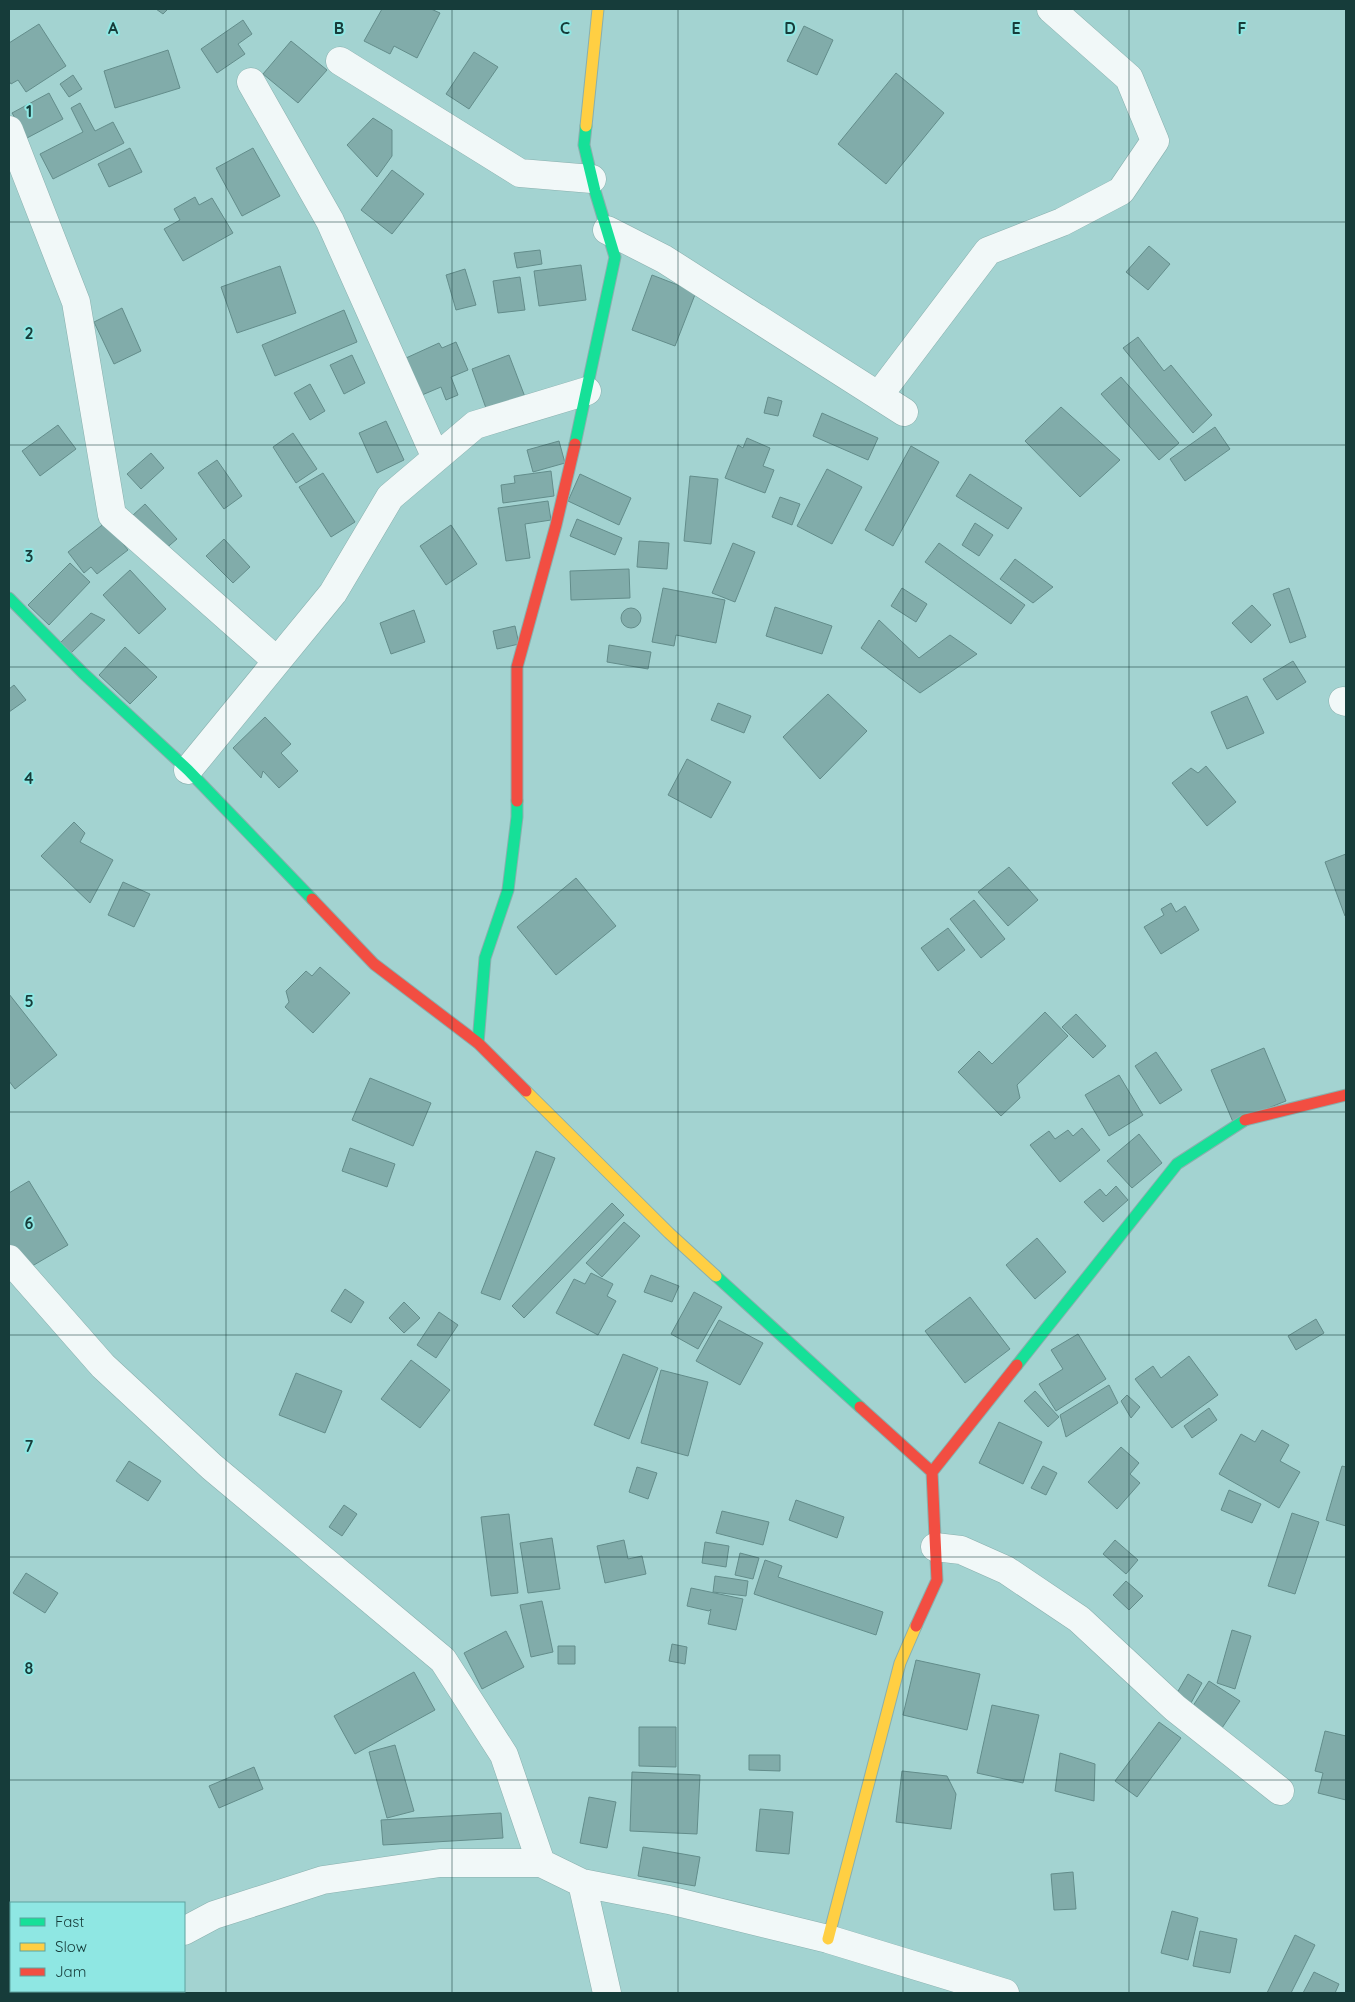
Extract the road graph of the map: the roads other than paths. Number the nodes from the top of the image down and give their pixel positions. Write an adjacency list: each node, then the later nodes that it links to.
1 (599, 9): 6 (street)
2 (1050, 9): 9 (street)
3 (340, 61): 6 (street)
4 (251, 82): 11 (street)
5 (9, 130): 13 (street)
6 (592, 179): 7 (street)
7 (607, 230): 8 (street); 9 (street)
8 (587, 391): 11 (street); 15 (street)
9 (879, 395): 10 (street)
10 (904, 412)
11 (436, 458): 13 (street)
12 (9, 598): 14 (street)
13 (276, 662): 14 (street)
14 (188, 770): 15 (street)
15 (478, 1043): 18 (street)
16 (1346, 1095): 18 (street)
17 (9, 1259): 21 (street)
18 (932, 1472): 19 (street)
19 (935, 1547): 20 (street); 24 (street)
20 (1280, 1791)
21 (541, 1863): 22 (street); 23 (street)
22 (582, 1883): 24 (street); 25 (street)
23 (185, 1930)
24 (828, 1938): 26 (street)
25 (607, 1993)
26 (1005, 1993)

